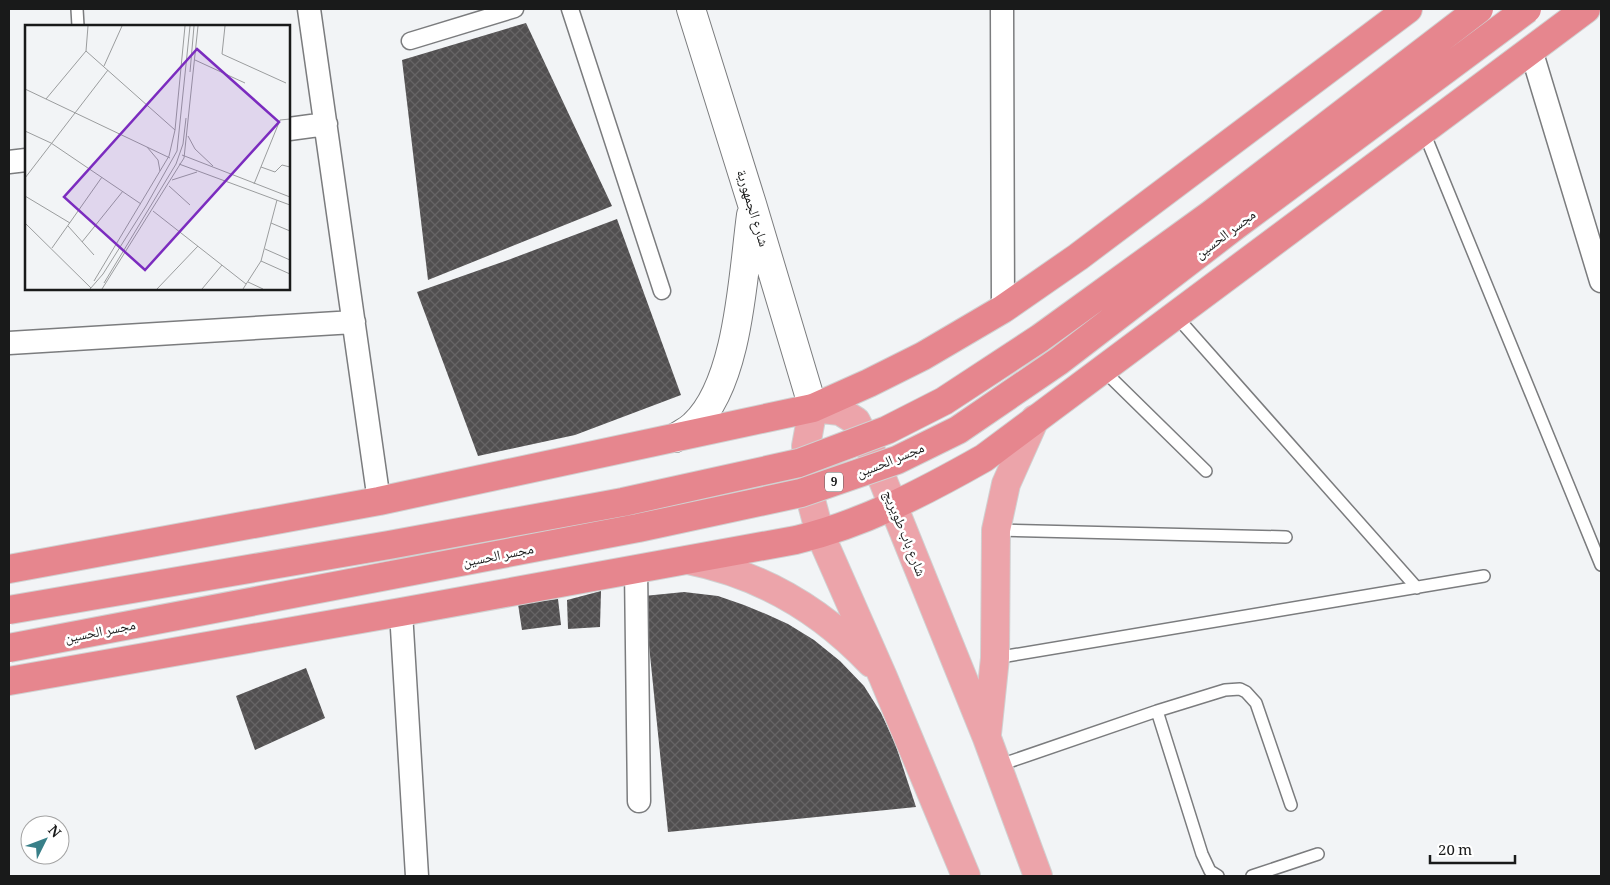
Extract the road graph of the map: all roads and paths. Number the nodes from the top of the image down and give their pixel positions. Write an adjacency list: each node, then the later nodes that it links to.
1 (77, 9): 11 (lane)
2 (309, 9): 14 (street)
3 (515, 9): 12 (street)
4 (570, 9): 21 (street)
5 (691, 9): 19 (main road, شارع الجمهورية)
6 (1002, 9): 22 (street)
7 (1408, 9): 22 (highway)
8 (1479, 9): 42 (highway, مجسر الحسين / 9, bridge)
9 (1528, 9): 44 (highway, مجسر الحسين / 9, bridge)
10 (1586, 9): 13 (highway)
11 (78, 25)
12 (410, 41)
13 (1531, 50): 16 (highway); 20 (street)
14 (326, 124): 15 (street); 24 (street)
15 (290, 129)
16 (1423, 130): 23 (highway); 37 (lane)
17 (25, 160): 18 (street)
18 (9, 162)
19 (752, 204): 27 (main road, شارع الجمهورية); 29 (main road)
20 (1601, 281)
21 (662, 291)
22 (1004, 309): 27 (highway)
23 (1175, 315): 26 (highway); 41 (lane)
24 (354, 322): 25 (street); 31 (street)
25 (9, 343)
26 (1102, 369): 28 (highway); 30 (lane)
27 (813, 408): 29 (highway); 32 (main road, شارع باب طويريج); 34 (main road)
28 (1036, 419): 32 (highway); 33 (main road)
29 (675, 438): 31 (highway)
30 (1206, 471)
31 (379, 501): 38 (highway)
32 (894, 506): 34 (highway); 49 (main road, شارع باب طويريج)
33 (996, 530): 35 (lane); 45 (main road)
34 (820, 534): 36 (highway); 46 (main road)
35 (1286, 537)
36 (688, 560): 39 (highway); 46 (main road)
37 (1601, 565)
38 (9, 569)
39 (636, 569): 43 (highway); 51 (street)
40 (1484, 576): 41 (lane)
41 (1417, 588): 45 (lane)
42 (9, 610)
43 (401, 612): 47 (highway); 54 (street)
44 (9, 648)
45 (995, 658): 49 (main road)
46 (882, 677): 55 (main road)
47 (9, 681)
48 (1157, 711): 50 (lane); 52 (lane); 57 (lane)
49 (987, 738): 50 (main road, شارع باب طويريج)
50 (997, 766): 56 (main road, شارع باب طويريج)
51 (639, 801)
52 (1291, 805)
53 (1318, 854): 58 (lane)
54 (418, 876)
55 (966, 876)
56 (1038, 876)
57 (1218, 876)
58 (1252, 876)

